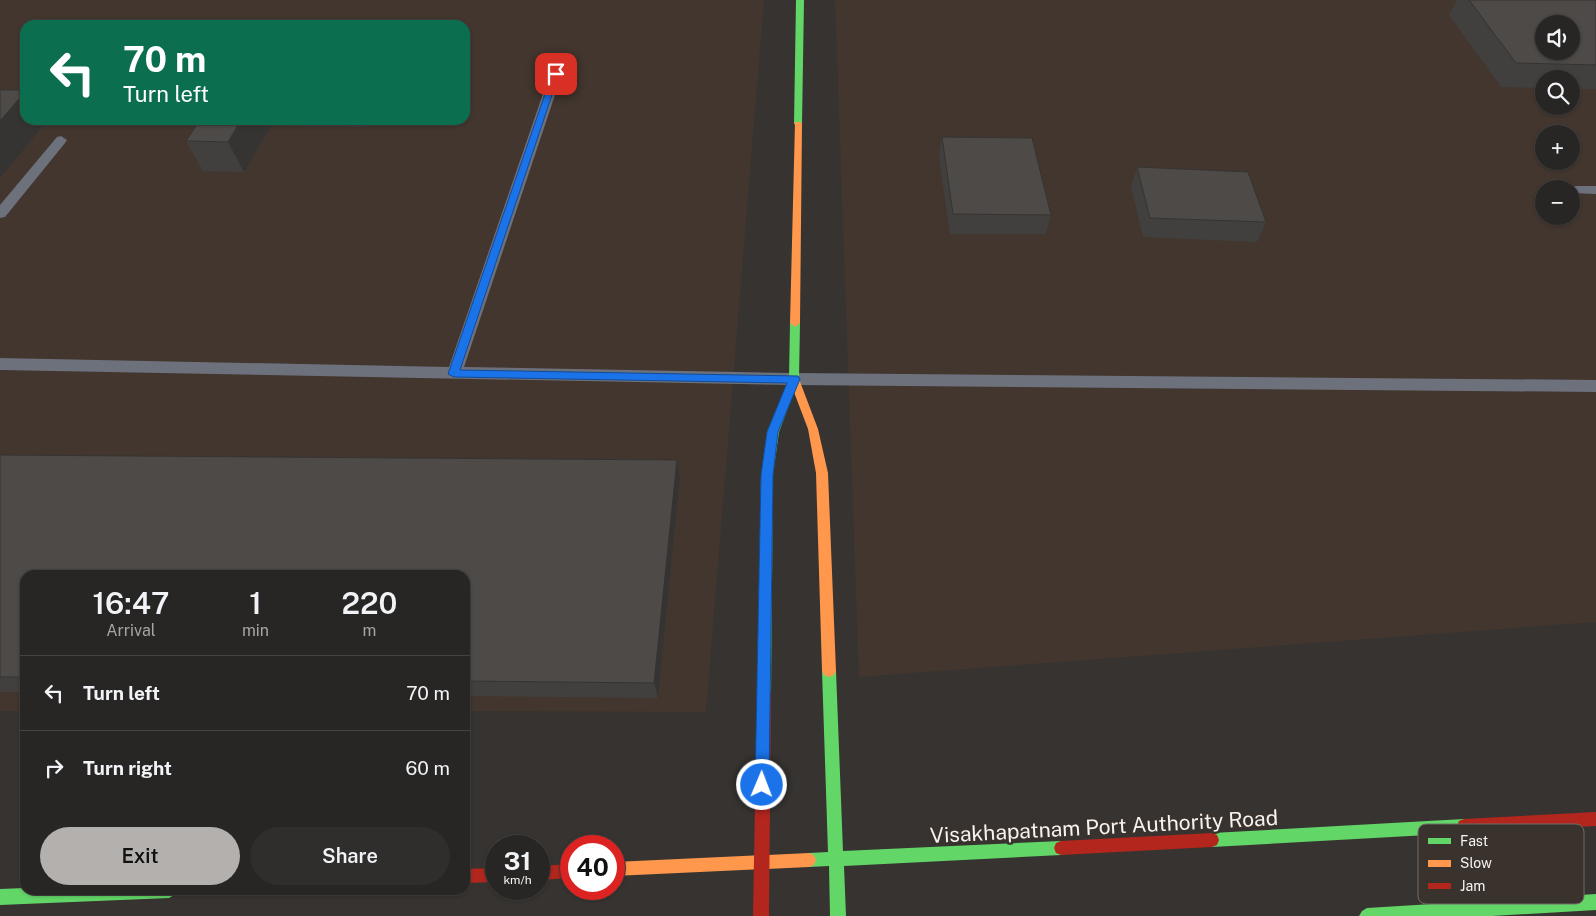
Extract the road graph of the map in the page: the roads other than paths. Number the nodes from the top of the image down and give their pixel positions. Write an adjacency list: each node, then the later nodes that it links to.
1 (800, 0): 9 (street)
2 (562, 56): 8 (lane)
3 (61, 140): 6 (lane)
4 (1580, 190): 5 (lane)
5 (1596, 190)
6 (0, 214)
7 (0, 364): 8 (lane)
8 (454, 374): 9 (lane)
9 (794, 379): 10 (lane); 14 (street); 15 (street)
10 (1596, 386)
11 (1596, 819): 12 (street, Visakhapatnam Port Authority Road)
12 (1501, 824)
13 (1418, 828): 14 (street, Visakhapatnam Port Authority Road)
14 (835, 859): 15 (street, Visakhapatnam Port Authority Road); 23 (street)
15 (760, 863): 16 (street, Visakhapatnam Port Authority Road); 22 (street)
16 (625, 869)
17 (485, 875): 18 (street)
18 (470, 876)
19 (48, 895): 20 (street)
20 (0, 897)
21 (1563, 904): 24 (street)
22 (761, 916)
23 (838, 916)
24 (1367, 916)

